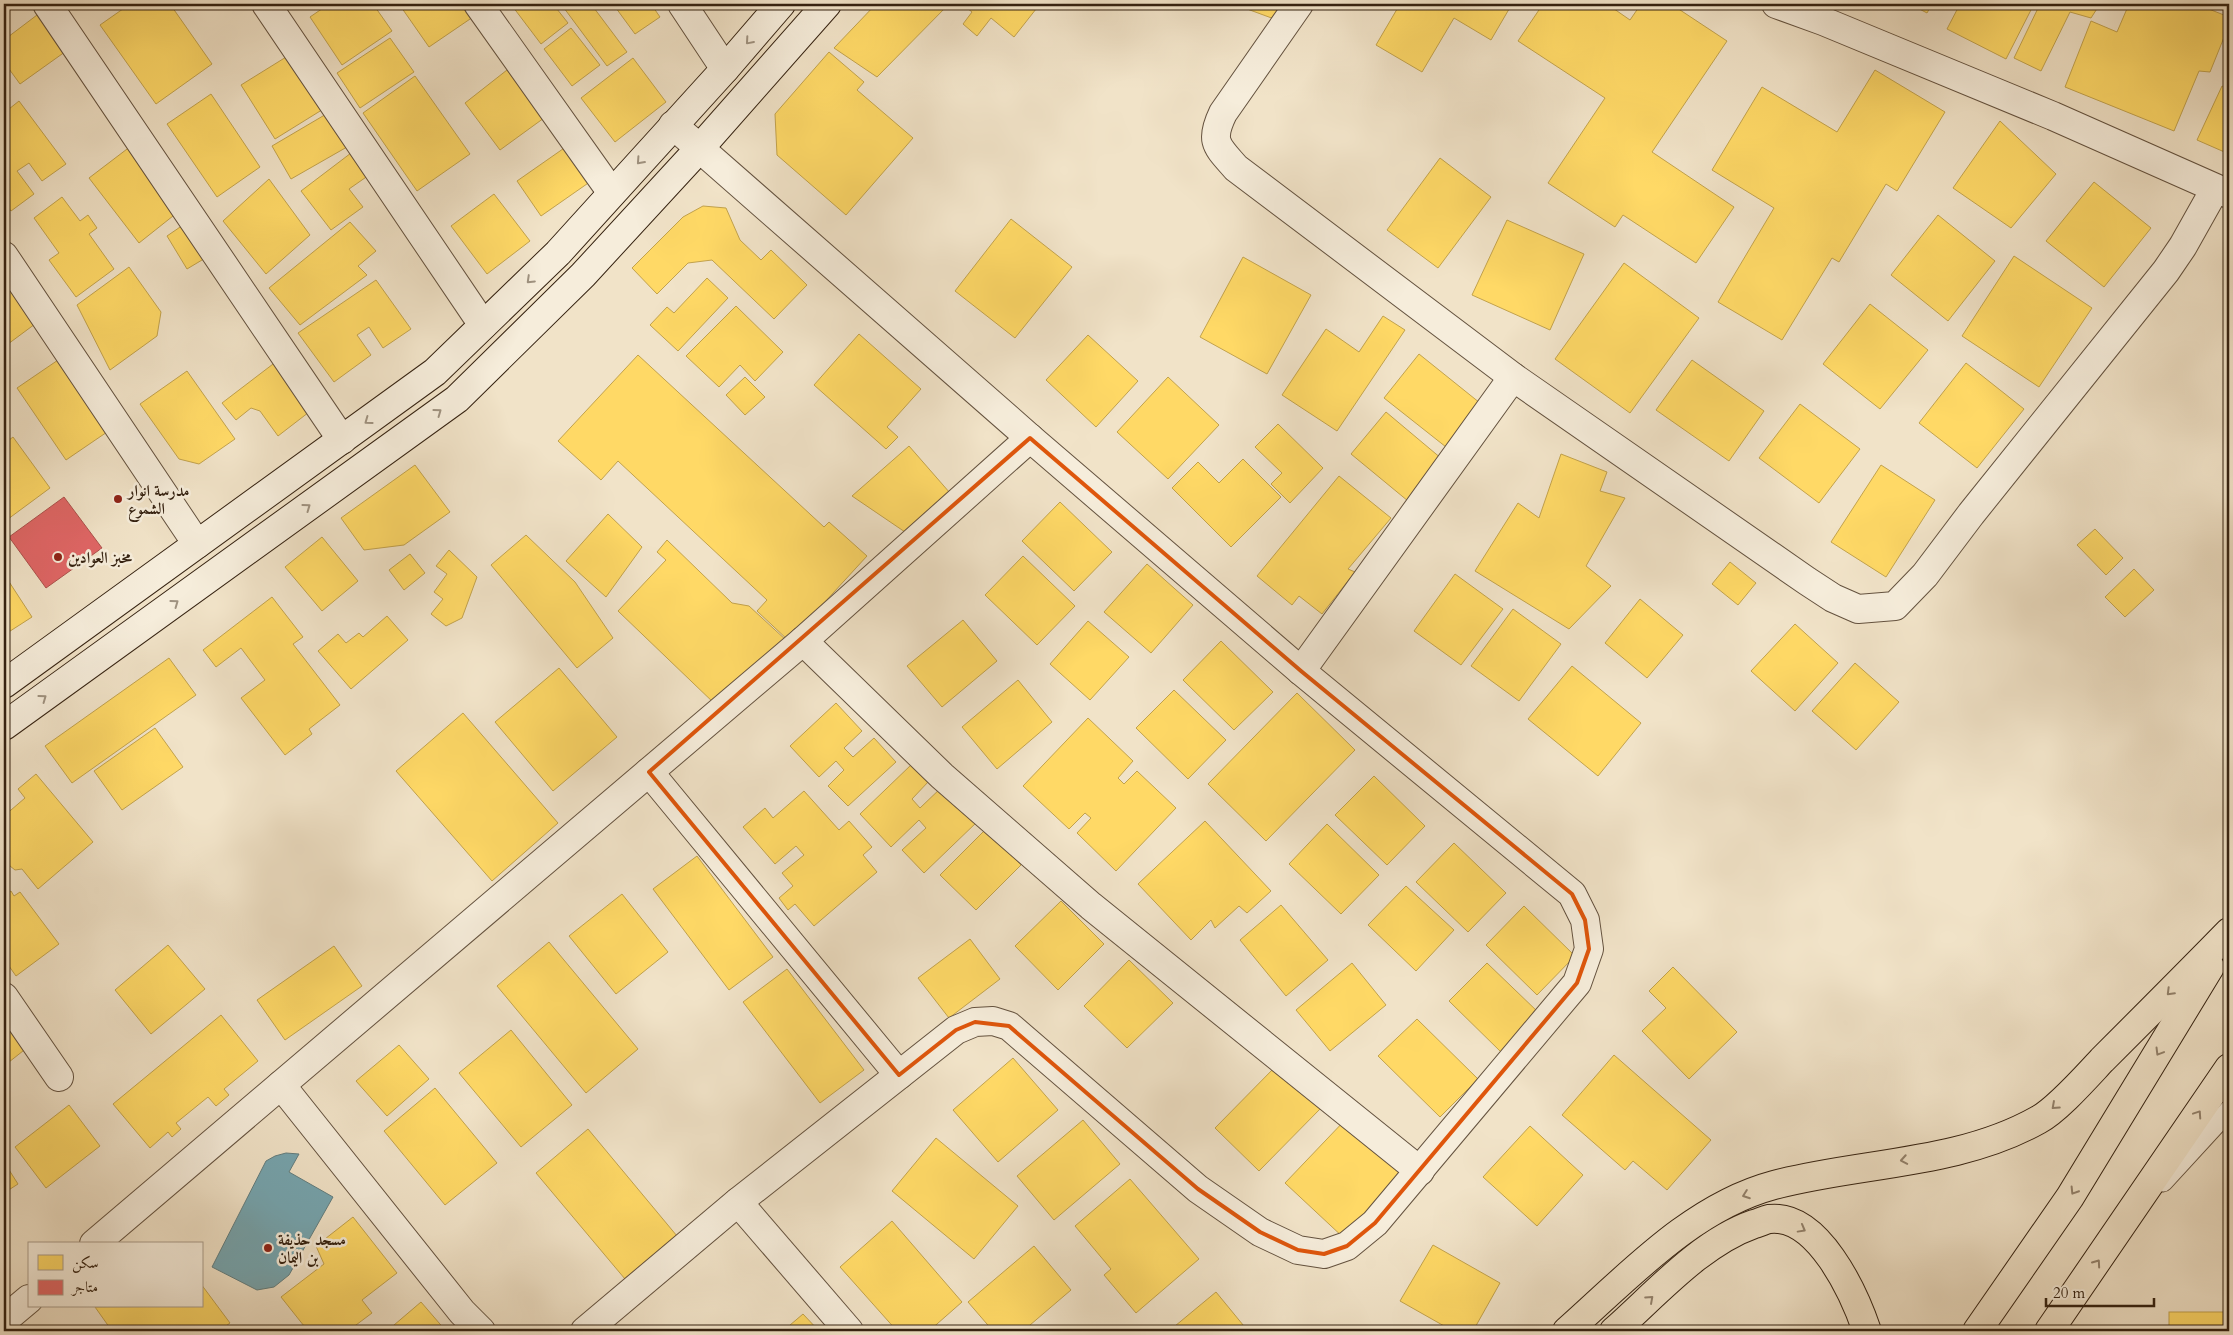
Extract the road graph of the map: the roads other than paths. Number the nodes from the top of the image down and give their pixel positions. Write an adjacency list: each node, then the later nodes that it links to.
1 (47, 4): 19 (street)
2 (266, 4): 16 (street)
3 (478, 4): 14 (street)
4 (682, 4): 10 (street)
5 (781, 4): 10 (street, one-way to 10)
6 (828, 4): 12 (street)
7 (1299, 4): 17 (street)
8 (1776, 4): 9 (street)
9 (1828, 12): 13 (street)
10 (725, 69): 11 (street)
11 (673, 125): 12 (street); 14 (street, one-way to 14)
12 (699, 149): 18 (street); 24 (street, one-way to 12)
13 (2222, 191): 17 (street)
14 (612, 193): 16 (street, one-way to 16)
15 (4, 256): 20 (street)
16 (483, 325): 19 (street, one-way to 19)
17 (1513, 377): 22 (street)
18 (1030, 438): 21 (street); 22 (street)
19 (342, 440): 20 (street)
20 (197, 544): 23 (street)
21 (803, 641): 25 (street); 33 (street)
22 (1301, 671): 33 (street)
23 (4, 684)
24 (4, 726)
25 (650, 772): 29 (street); 31 (street)
26 (2229, 934): 42 (highway, one-way to 42); 45 (highway, one-way to 45)
27 (4, 996): 30 (street)
28 (2229, 1068): 35 (highway, one-way to 28)
29 (898, 1075): 33 (street); 34 (street)
30 (59, 1077)
31 (281, 1085): 36 (street); 39 (street)
32 (2229, 1110): 35 (lane)
33 (1420, 1171)
34 (738, 1202): 40 (street); 41 (street)
35 (2120, 1229): 46 (highway, one-way to 35)
36 (96, 1242)
37 (28, 1300): 38 (street)
38 (4, 1320)
39 (481, 1331)
40 (585, 1331)
41 (849, 1331)
42 (1567, 1331)
43 (1614, 1331): 44 (highway, one-way to 44)
44 (1867, 1331)
45 (1977, 1331)
46 (2049, 1331)

